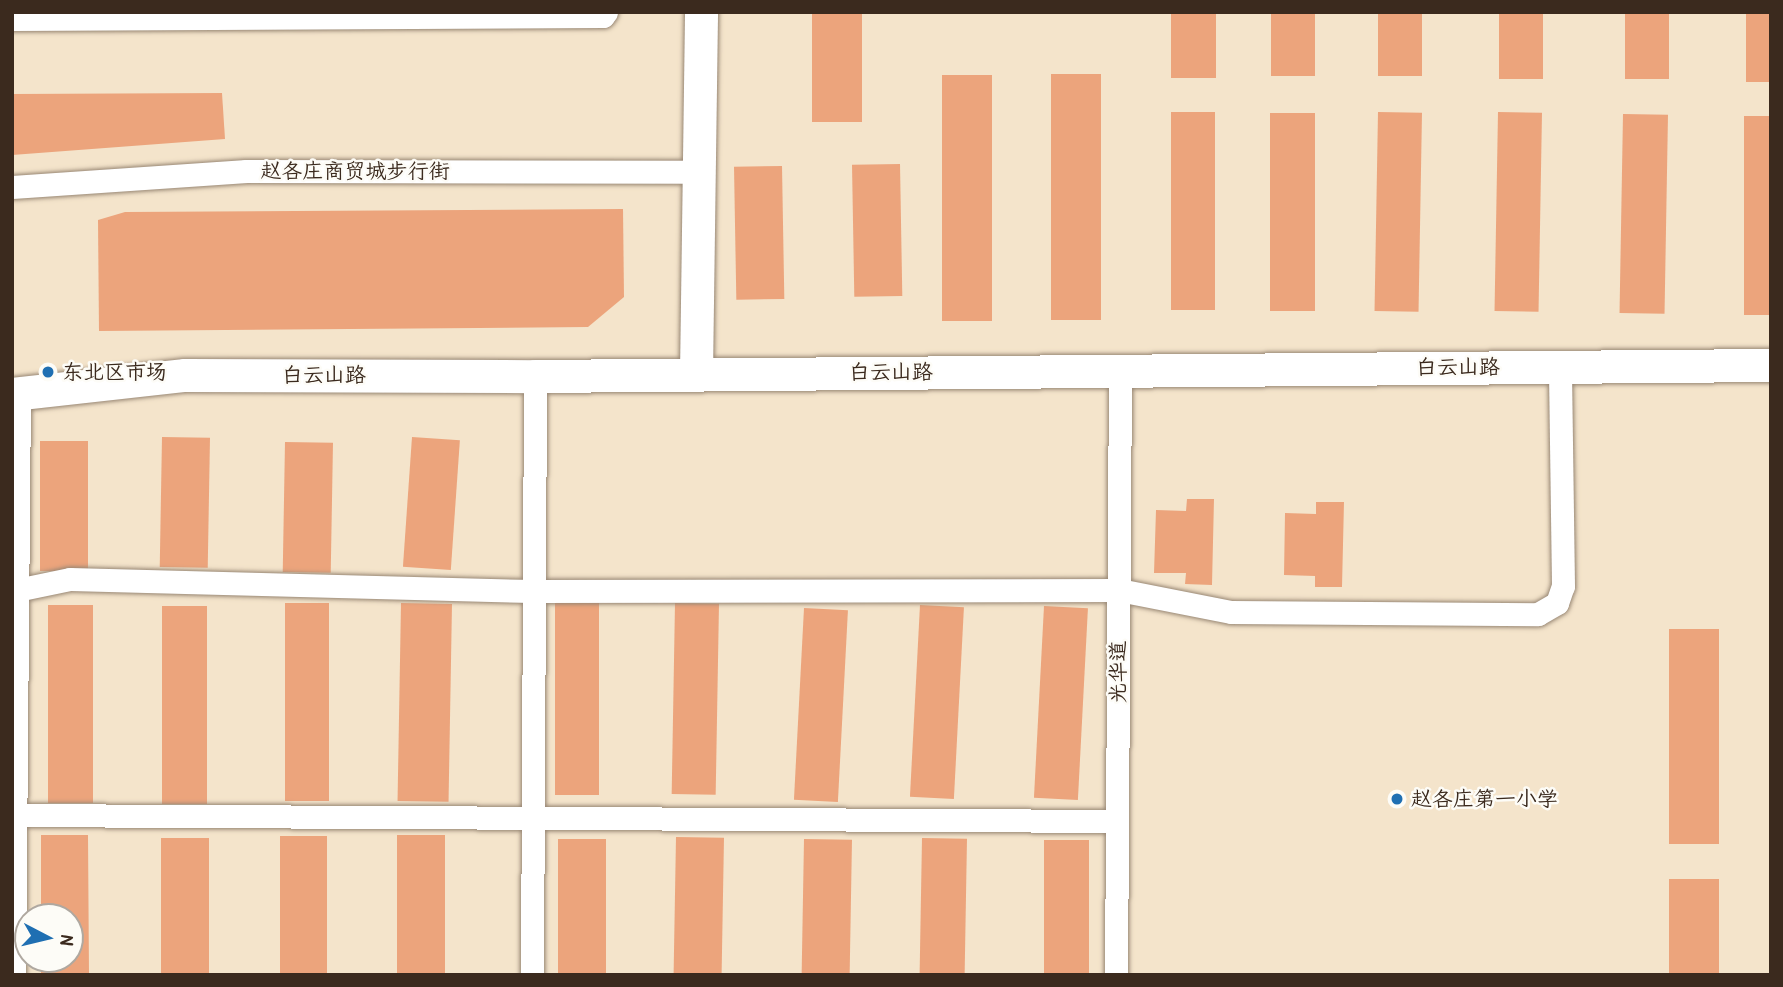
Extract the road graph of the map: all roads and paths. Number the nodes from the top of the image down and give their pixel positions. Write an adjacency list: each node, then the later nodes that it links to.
1 (606, 12): 3 (street)
2 (701, 12): 5 (street)
3 (297, 15): 4 (street)
4 (12, 19)
5 (699, 172): 6 (street, 赵各庄商贸城步行街); 10 (street)
6 (12, 187)
7 (1771, 365): 8 (street, 白云山路)
8 (1560, 366): 9 (street, 白云山路); 13 (street)
9 (1120, 370): 10 (street, 白云山路); 13 (street, 光华道)
10 (696, 373): 11 (street, 白云山路)
11 (535, 376): 12 (street, 白云山路); 15 (street)
12 (16, 394): 14 (street)
13 (1119, 590): 15 (street); 18 (street, 光华道)
14 (15, 591): 15 (street); 16 (street)
15 (533, 591): 17 (street)
16 (14, 815): 17 (street); 19 (street)
17 (533, 818): 18 (street); 20 (street)
18 (1117, 821): 21 (street, 光华道)
19 (14, 975)
20 (532, 975)
21 (1116, 975)

